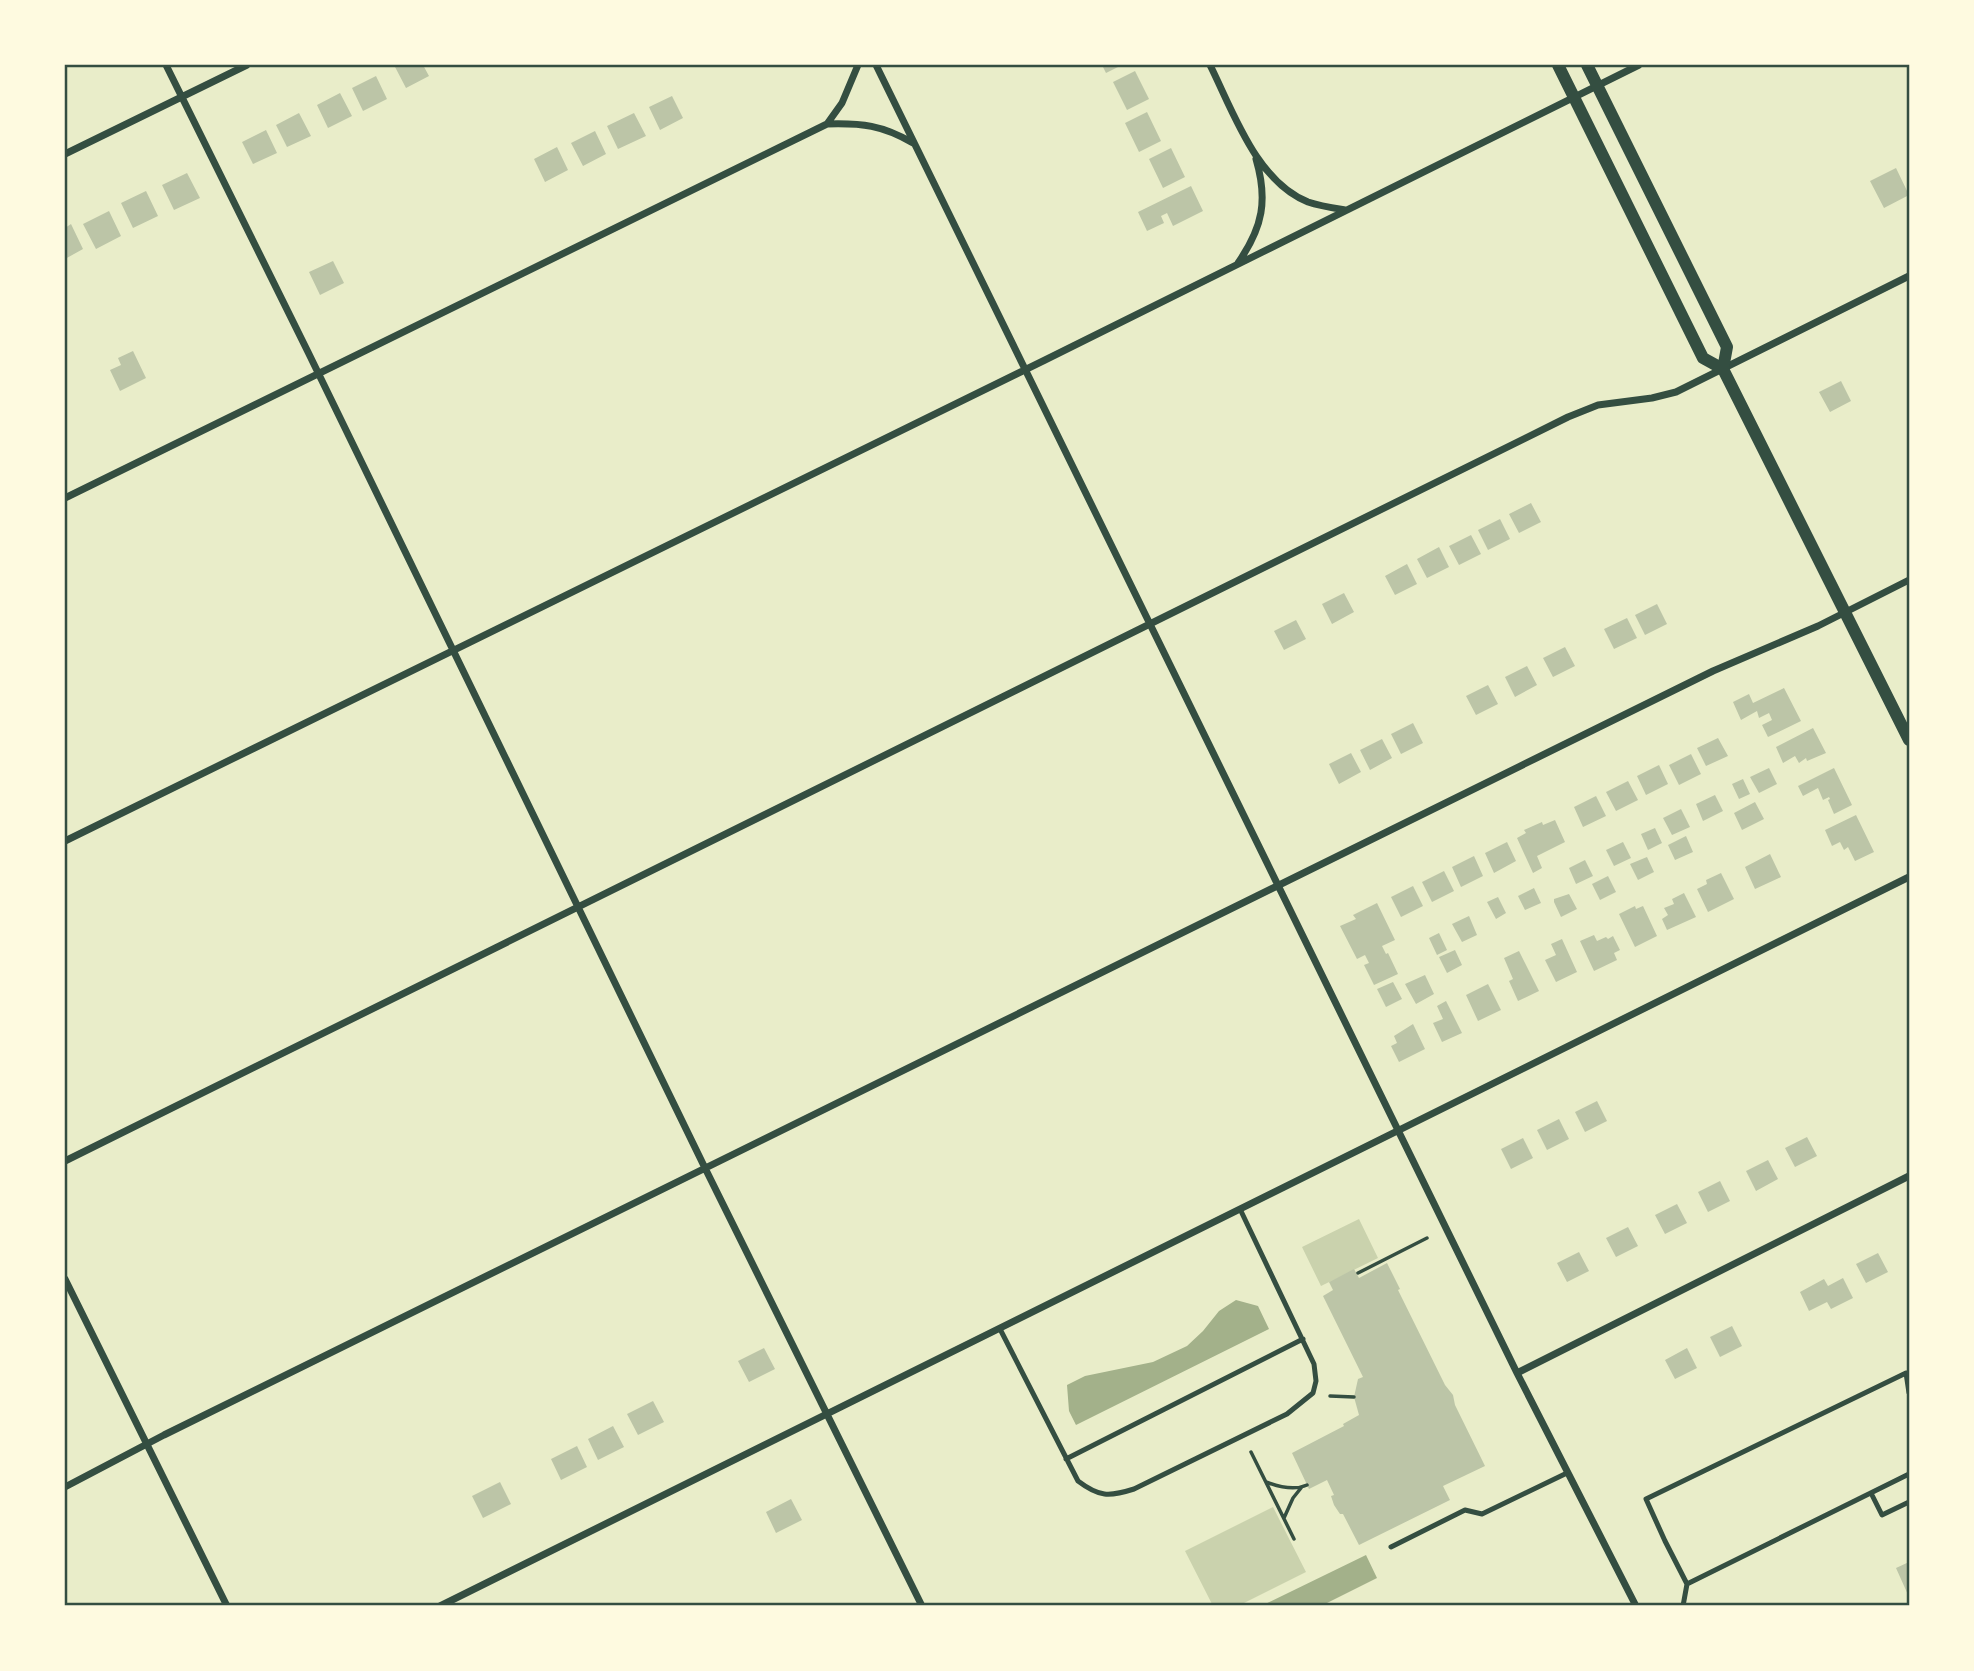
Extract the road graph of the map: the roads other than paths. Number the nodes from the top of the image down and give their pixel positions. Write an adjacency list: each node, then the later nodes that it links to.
1 (166, 65): 10 (street)
2 (247, 65): 10 (street)
3 (858, 65): 12 (street)
4 (876, 65): 13 (street)
5 (1210, 65): 15 (street)
6 (1558, 65): 11 (street)
7 (1587, 65): 9 (street)
8 (1639, 65): 9 (street)
9 (1598, 86): 11 (street); 19 (street)
10 (182, 97): 14 (street); 21 (street)
11 (1574, 98): 16 (street); 19 (street)
12 (827, 124): 13 (street); 21 (street)
13 (914, 143): 20 (street)
14 (65, 154)
15 (1255, 155): 16 (street); 17 (street)
16 (1345, 210): 17 (street)
17 (1237, 264): 20 (street)
18 (1909, 276): 19 (street)
19 (1723, 369): 24 (street); 25 (street)
20 (1025, 370): 25 (street); 26 (street)
21 (318, 373): 22 (street); 26 (street)
22 (65, 498)
23 (1909, 580): 24 (street)
24 (1846, 612): 27 (street); 30 (street)
25 (1150, 624): 30 (street); 31 (street)
26 (453, 650): 28 (street); 31 (street)
27 (1909, 740)
28 (65, 841)
29 (1909, 877): 32 (street)
30 (1279, 885): 32 (street); 34 (street)
31 (578, 906): 33 (street); 34 (street)
32 (1399, 1130): 36 (street); 40 (street)
33 (65, 1161)
34 (705, 1168): 43 (street); 44 (street)
35 (1909, 1176): 40 (street)
36 (1240, 1209): 38 (street); 39 (lane)
37 (65, 1279): 44 (street)
38 (1000, 1329): 43 (street); 45 (lane)
39 (1303, 1339): 45 (lane); 45 (lane)
40 (1517, 1373): 46 (street)
41 (1908, 1373): 42 (lane); 52 (lane)
42 (1909, 1393)
43 (827, 1415): 54 (street); 55 (street)
44 (148, 1444): 48 (street); 53 (street)
45 (1066, 1459)
46 (1567, 1473): 51 (lane); 56 (street)
47 (1909, 1474): 49 (lane)
48 (65, 1487)
49 (1871, 1493): 50 (lane); 52 (lane)
50 (1909, 1502)
51 (1391, 1547)
52 (1687, 1584): 57 (lane)
53 (227, 1606)
54 (440, 1606)
55 (922, 1606)
56 (1636, 1606)
57 (1683, 1606)

